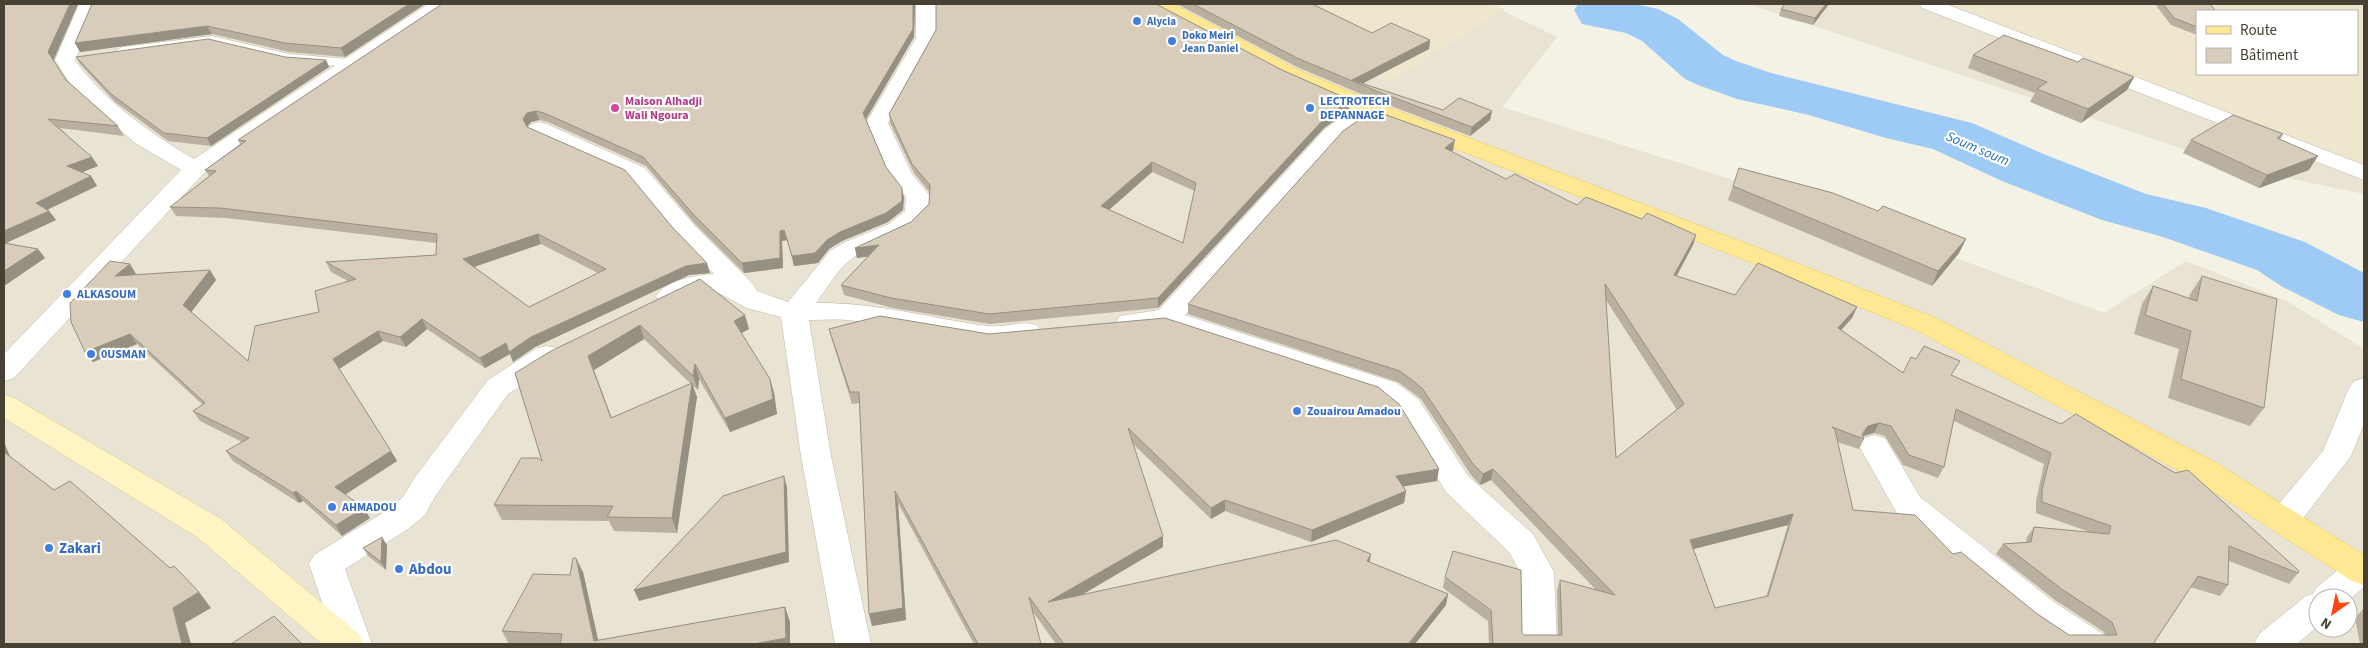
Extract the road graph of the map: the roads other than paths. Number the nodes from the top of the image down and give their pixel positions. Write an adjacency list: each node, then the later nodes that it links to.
1 (89, 4): 10 (street)
2 (441, 4): 7 (street)
3 (926, 4): 14 (street)
4 (1159, 4): 8 (main road)
5 (1930, 4): 11 (street)
6 (111, 53): 7 (lane)
7 (350, 62): 10 (street)
8 (1368, 108): 15 (street); 23 (main road)
9 (539, 129): 12 (street)
10 (195, 169): 19 (street)
11 (2364, 173)
12 (757, 302): 13 (street); 14 (street)
13 (647, 306)
14 (794, 312): 17 (street); 29 (street)
15 (1167, 318): 16 (street); 30 (street)
16 (1108, 324)
17 (1049, 329)
18 (571, 343): 28 (street)
19 (4, 371)
20 (2364, 388): 23 (street)
21 (4, 405): 27 (main road)
22 (1874, 446): 31 (street)
23 (2283, 521): 24 (main road)
24 (2362, 571): 25 (street)
25 (2341, 588)
26 (2308, 614): 32 (street)
27 (346, 644)
28 (354, 644)
29 (852, 644)
30 (1539, 644)
31 (2090, 644)
32 (2272, 644)

